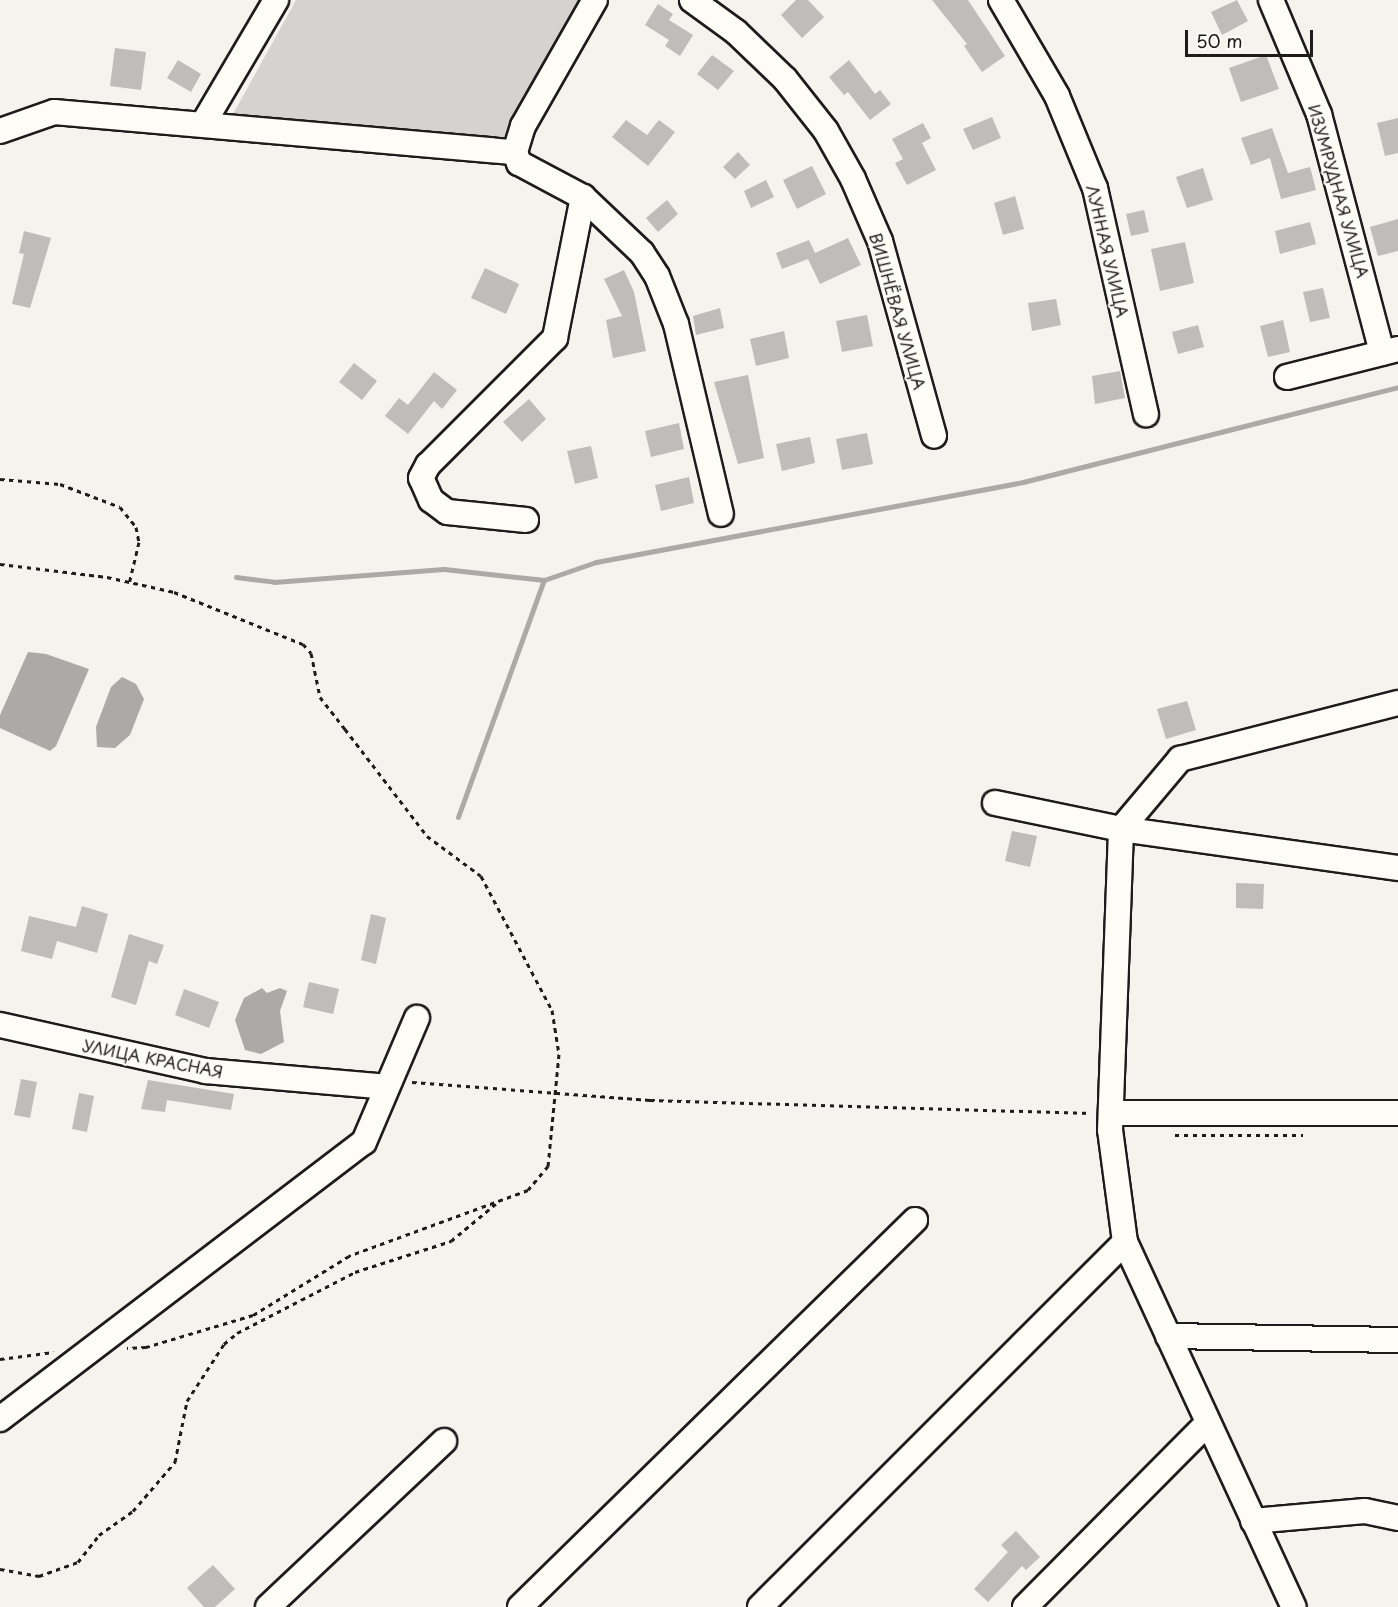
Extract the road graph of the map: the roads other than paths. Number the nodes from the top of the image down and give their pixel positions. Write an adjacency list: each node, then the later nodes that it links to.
1 (276, 0): 6 (street)
2 (595, 0): 8 (street)
3 (692, 0): 13 (street, ВИШНЁВАЯ УЛИЦА)
4 (1001, 0): 12 (street, ЛУННАЯ УЛИЦА)
5 (1270, 0): 10 (street, ИЗУМРУДНАЯ УЛИЦА)
6 (203, 124): 7 (street); 8 (street)
7 (0, 131)
8 (515, 152): 9 (street)
9 (583, 197): 14 (street); 15 (street)
10 (1390, 351): 11 (street)
11 (1287, 377)
12 (1146, 414)
13 (934, 436)
14 (722, 513)
15 (526, 520)
16 (1398, 703): 18 (street)
17 (995, 803): 18 (street)
18 (1121, 829): 19 (street); 23 (street)
19 (1398, 868)
20 (417, 1018): 22 (street)
21 (0, 1025): 22 (street, УЛИЦА КРАСНАЯ)
22 (384, 1086): 29 (street)
23 (1111, 1113): 24 (street); 26 (street)
24 (1398, 1113)
25 (915, 1220): 35 (street)
26 (1125, 1242): 27 (street); 36 (street)
27 (1168, 1336): 28 (street); 30 (street)
28 (1398, 1340)
29 (0, 1419)
30 (1208, 1424): 33 (street); 37 (street)
31 (444, 1441): 34 (street)
32 (1398, 1518): 33 (street)
33 (1253, 1521): 38 (street)
34 (268, 1607)
35 (520, 1607)
36 (760, 1607)
37 (1025, 1607)
38 (1294, 1607)

